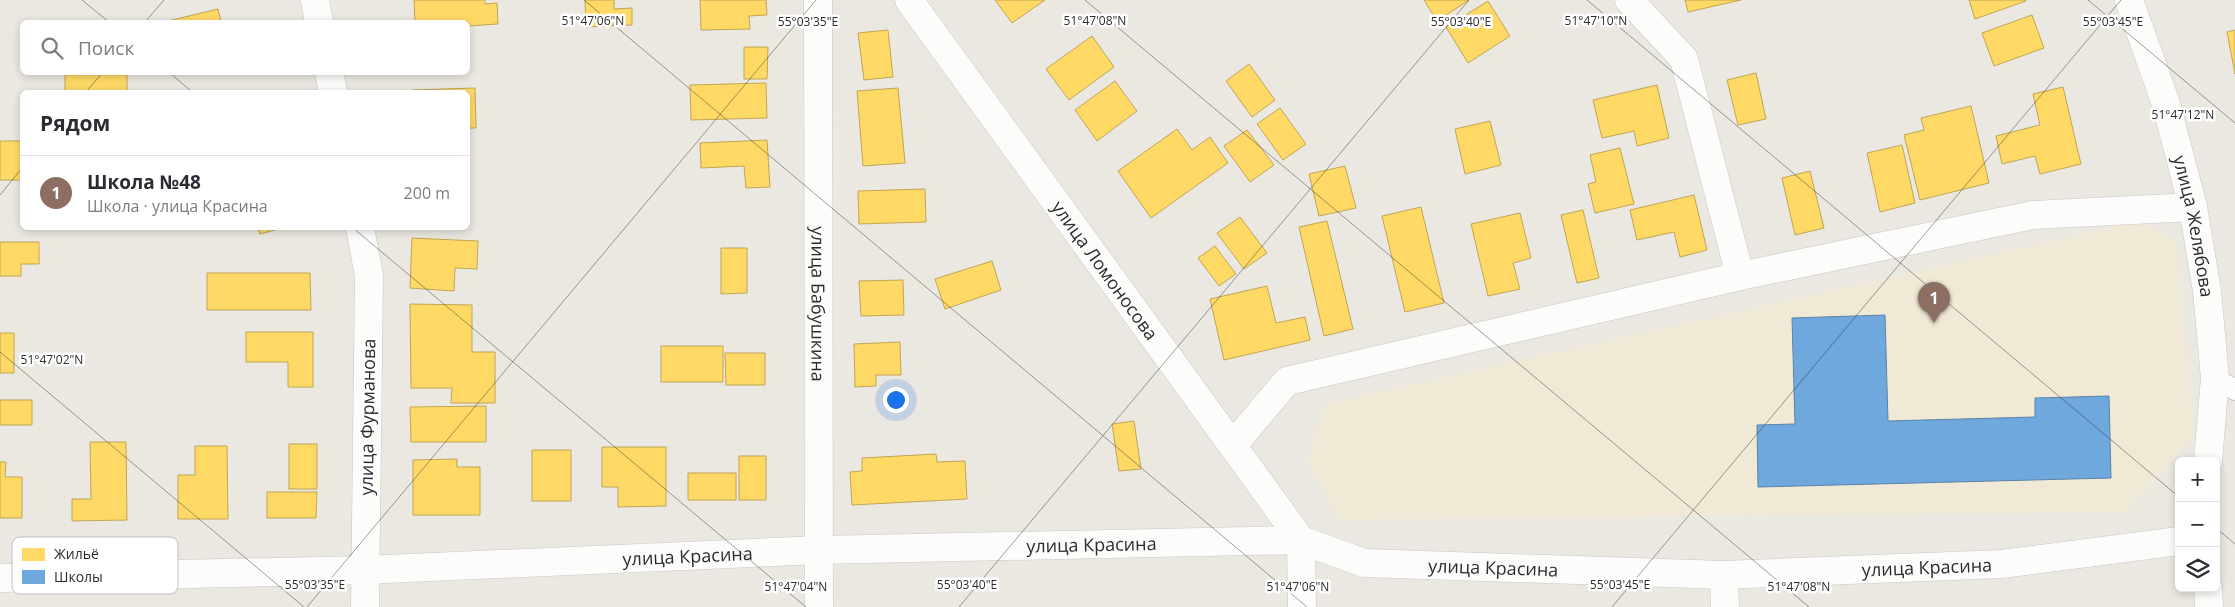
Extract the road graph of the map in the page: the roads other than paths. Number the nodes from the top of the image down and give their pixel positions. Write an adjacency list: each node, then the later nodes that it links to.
1 (315, 0): 6 (street)
2 (818, 0): 17 (street, улица Бабушкина)
3 (909, 0): 13 (street, улица Ломоносова)
4 (1629, 0): 11 (street)
5 (2129, 0): 9 (street, улица Желябова)
6 (319, 20)
7 (330, 75): 8 (street)
8 (333, 90)
9 (2193, 208): 11 (street); 12 (street, улица Желябова)
10 (360, 230): 18 (street, улица Фурманова)
11 (1740, 276): 13 (street)
12 (2228, 380): 14 (street, улица Желябова)
13 (1233, 445): 15 (street, улица Ломоносова)
14 (2209, 457)
15 (1301, 540): 17 (street, улица Красина); 20 (street, улица Красина); 24 (street)
16 (2175, 542): 20 (street, улица Красина)
17 (819, 550): 18 (street, улица Красина); 23 (street, улица Бабушкина)
18 (364, 570): 19 (street, улица Красина); 22 (street, улица Фурманова)
19 (178, 574)
20 (1724, 575): 25 (street)
21 (2208, 592): 26 (street)
22 (366, 607)
23 (819, 607)
24 (1302, 607)
25 (1725, 607)
26 (2209, 607)

